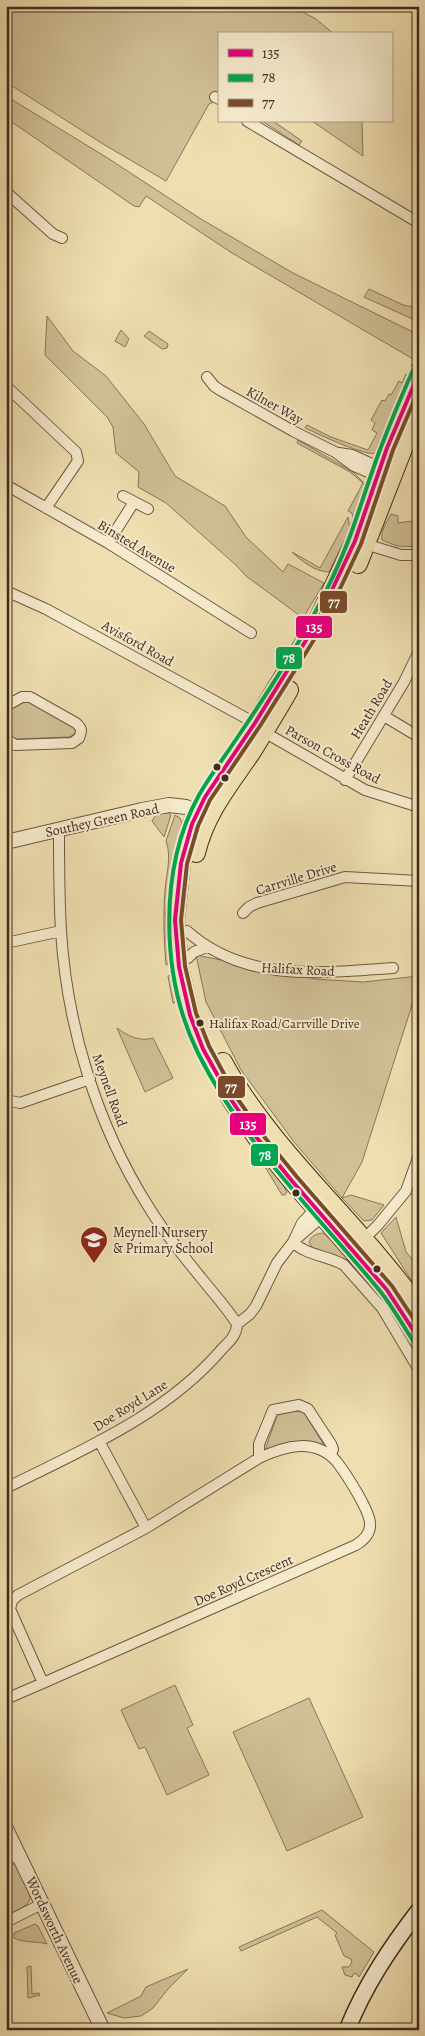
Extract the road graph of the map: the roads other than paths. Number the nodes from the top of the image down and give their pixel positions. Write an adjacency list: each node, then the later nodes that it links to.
1 (249, 122): 3 (street)
2 (6, 192): 4 (street)
3 (419, 222)
4 (62, 238)
5 (419, 372): 9 (highway)
6 (207, 377): 9 (street, Kilner Way)
7 (6, 386): 13 (street)
8 (419, 408): 9 (highway)
9 (383, 474): 16 (highway)
10 (6, 485): 13 (street, Binsted Avenue)
11 (123, 496): 12 (street)
12 (134, 502): 14 (street); 15 (street)
13 (46, 508): 15 (street, Binsted Avenue)
14 (148, 509)
15 (108, 543): 19 (street, Binsted Avenue)
16 (361, 543): 17 (street); 23 (highway)
17 (419, 556)
18 (6, 591): 23 (street, Avisford Road)
19 (251, 633)
20 (419, 651): 22 (street, Heath Road)
21 (6, 706): 25 (street)
22 (384, 716): 24 (street); 26 (street, Heath Road)
23 (259, 728): 26 (street, Parson Cross Road); 28 (highway)
24 (419, 737)
25 (6, 739)
26 (345, 780): 27 (street, Parson Cross Road)
27 (419, 807)
28 (203, 814): 29 (street, Southey Green Road); 33 (highway); 42 (highway)
29 (59, 829): 30 (street, Southey Green Road); 34 (street, Meynell Road)
30 (6, 842)
31 (419, 881): 32 (street, Carrville Drive)
32 (243, 913)
33 (187, 931): 36 (street, Halifax Road); 37 (highway)
34 (61, 932): 35 (street); 39 (street, Meynell Road)
35 (6, 943)
36 (208, 947): 37 (street); 38 (street, Halifax Road)
37 (188, 958): 42 (highway)
38 (393, 968)
39 (90, 1079): 40 (street); 46 (street, Meynell Road)
40 (6, 1100)
41 (419, 1155): 44 (street)
42 (324, 1209): 43 (street, Doe Royd Lane); 44 (highway)
43 (292, 1242): 46 (street, Doe Royd Lane); 48 (street)
44 (359, 1244): 45 (highway)
45 (415, 1314): 47 (highway)
46 (237, 1324): 49 (street, Doe Royd Lane)
47 (419, 1338)
48 (419, 1370)
49 (99, 1441): 52 (street, Doe Royd Lane); 53 (street)
50 (331, 1455): 51 (street); 51 (street, Doe Royd Crescent); 54 (street, Doe Royd Crescent)
51 (259, 1458): 53 (street)
52 (6, 1488)
53 (146, 1528): 54 (street)
54 (44, 1683): 55 (street, Doe Royd Crescent)
55 (6, 1699)
56 (6, 1830): 57 (street, Wordsworth Avenue)
57 (12, 1857): 58 (street, Wordsworth Avenue)
58 (42, 1904): 60 (street); 61 (street, Wordsworth Avenue)
59 (419, 1910): 62 (main road)
60 (6, 1922)
61 (103, 2030)
62 (346, 2030)

